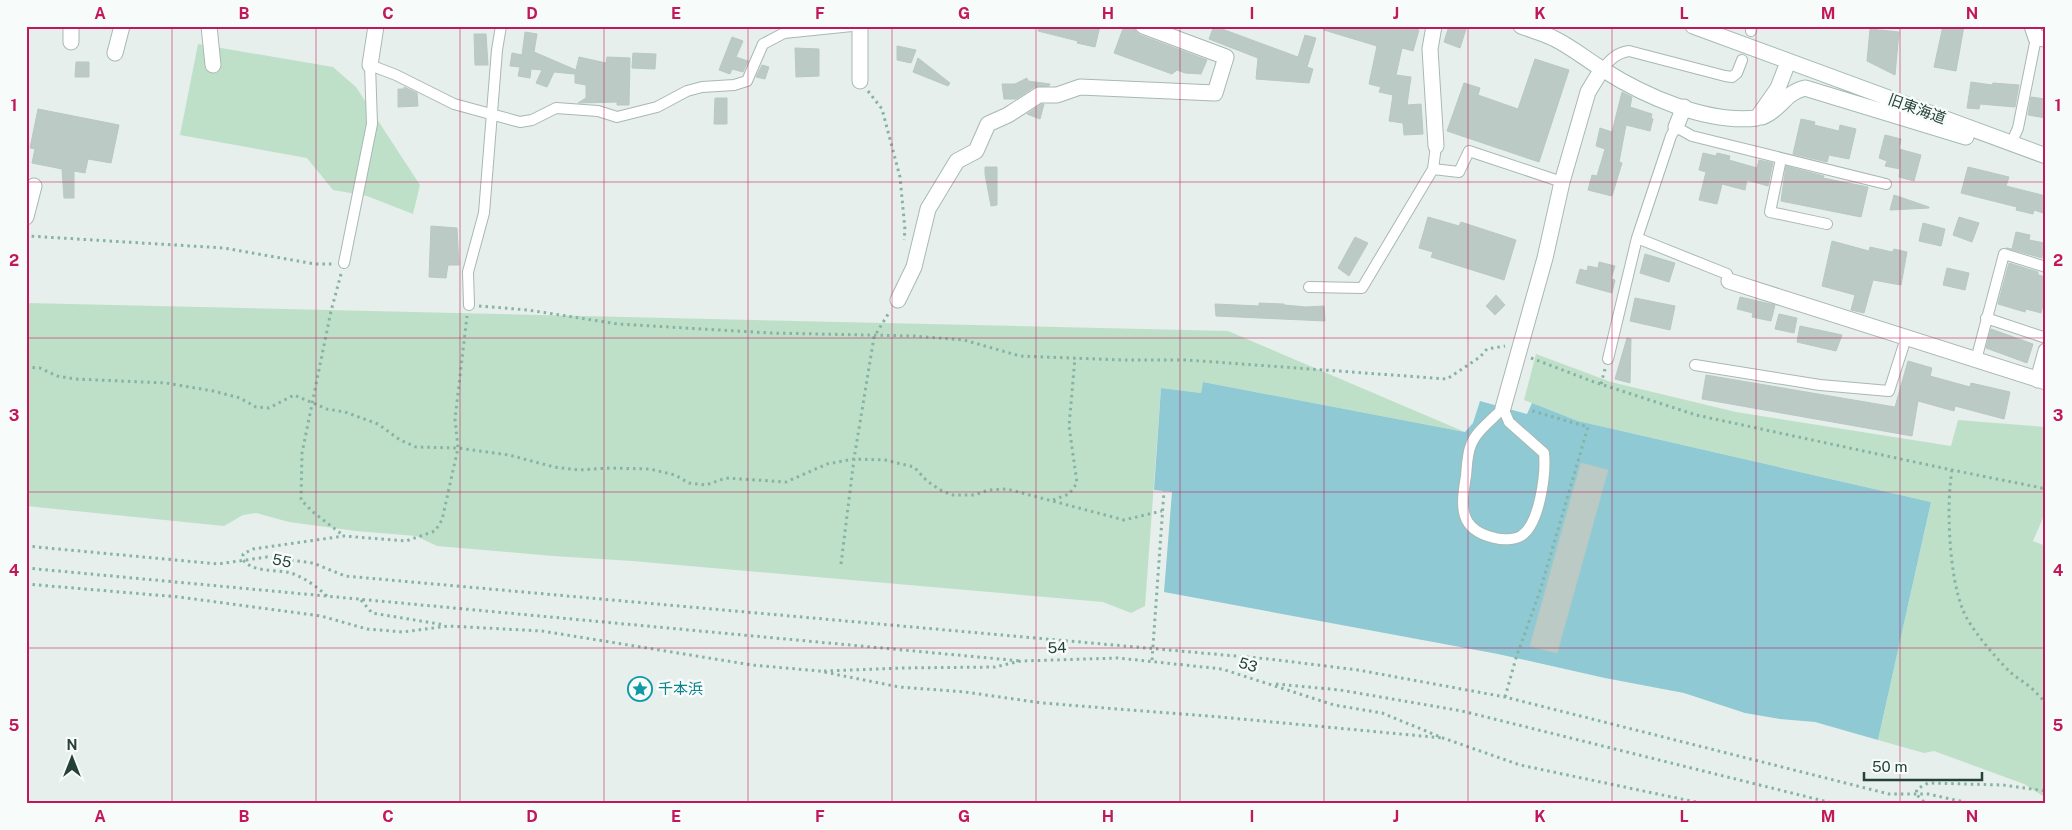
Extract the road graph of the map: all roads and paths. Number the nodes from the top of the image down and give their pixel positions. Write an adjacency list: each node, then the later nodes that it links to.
1 (72, 26): 13 (street)
2 (122, 26): 14 (street)
3 (209, 26): 17 (street)
4 (376, 26): 18 (street)
5 (501, 26): 22 (lane)
6 (852, 26): 22 (lane)
7 (860, 26): 20 (street)
8 (1434, 26): 26 (street)
9 (1521, 26): 19 (street)
10 (1693, 26): 16 (street, 旧東海道)
11 (1153, 28): 42 (street)
12 (2038, 34): 25 (lane)
13 (70, 42)
14 (115, 54)
15 (1742, 60): 19 (lane)
16 (1788, 62): 23 (street); 25 (street, 旧東海道)
17 (213, 65)
18 (370, 66): 22 (lane); 38 (lane)
19 (1602, 69): 21 (street); 30 (street)
20 (860, 81): 37 (path)
21 (1684, 107): 23 (street); 24 (street)
22 (492, 115): 43 (lane)
23 (1757, 118): 25 (street)
24 (1676, 127): 28 (lane); 36 (lane)
25 (2011, 144): 27 (street, 旧東海道)
26 (1436, 146): 29 (lane)
27 (2046, 156)
28 (1781, 159): 31 (lane); 34 (lane)
29 (1433, 169): 30 (lane); 41 (lane)
30 (1562, 182): 58 (street)
31 (1886, 184)
32 (34, 186): 33 (street)
33 (26, 217)
34 (1827, 224)
35 (26, 234): 38 (path)
36 (1637, 238): 40 (lane); 52 (lane)
37 (903, 248)
38 (344, 263): 57 (path)
39 (2046, 268): 44 (lane)
40 (1728, 281): 46 (street)
41 (1310, 287)
42 (898, 300): 45 (path)
43 (468, 305): 45 (path); 60 (path)
44 (1986, 318): 47 (lane); 53 (lane)
45 (874, 336): 51 (path); 61 (path)
46 (1906, 338): 53 (street); 54 (lane)
47 (2046, 338)
48 (1508, 347): 51 (path)
49 (2046, 351): 56 (street)
50 (1528, 355): 62 (path)
51 (1075, 358): 65 (path)
52 (1608, 359)
53 (1976, 360): 56 (street)
54 (1695, 365)
55 (26, 367): 57 (path)
56 (2042, 381)
57 (312, 402): 60 (path); 67 (path)
58 (1503, 408): 58 (lane)
59 (1529, 410): 81 (path)
60 (458, 448): 61 (path); 67 (path)
61 (854, 459): 65 (path); 70 (path)
62 (1952, 470): 63 (path); 82 (path)
63 (2046, 487)
64 (1164, 490): 66 (path)
65 (1051, 500): 66 (path)
66 (1162, 511): 76 (path)
67 (344, 536): 69 (path, 55)
68 (26, 546): 69 (path)
69 (243, 560): 73 (path, 55); 76 (path)
70 (841, 564)
71 (26, 568): 73 (path)
72 (26, 584): 75 (path)
73 (327, 596): 74 (path)
74 (361, 599): 75 (path); 77 (path)
75 (448, 626): 79 (path)
76 (1153, 649): 78 (path); 81 (path)
77 (1021, 660): 78 (path, 54); 79 (path, 54)
78 (1152, 660): 80 (path, 53)
79 (819, 671): 83 (path)
80 (1268, 683): 83 (path, 53); 87 (path)
81 (1505, 697): 85 (path)
82 (2046, 704)
83 (1443, 738): 86 (path)
84 (2046, 791): 85 (path)
85 (1916, 794): 88 (path); 89 (path)
86 (1705, 804)
87 (1836, 804)
88 (1930, 804)
89 (1974, 804)

